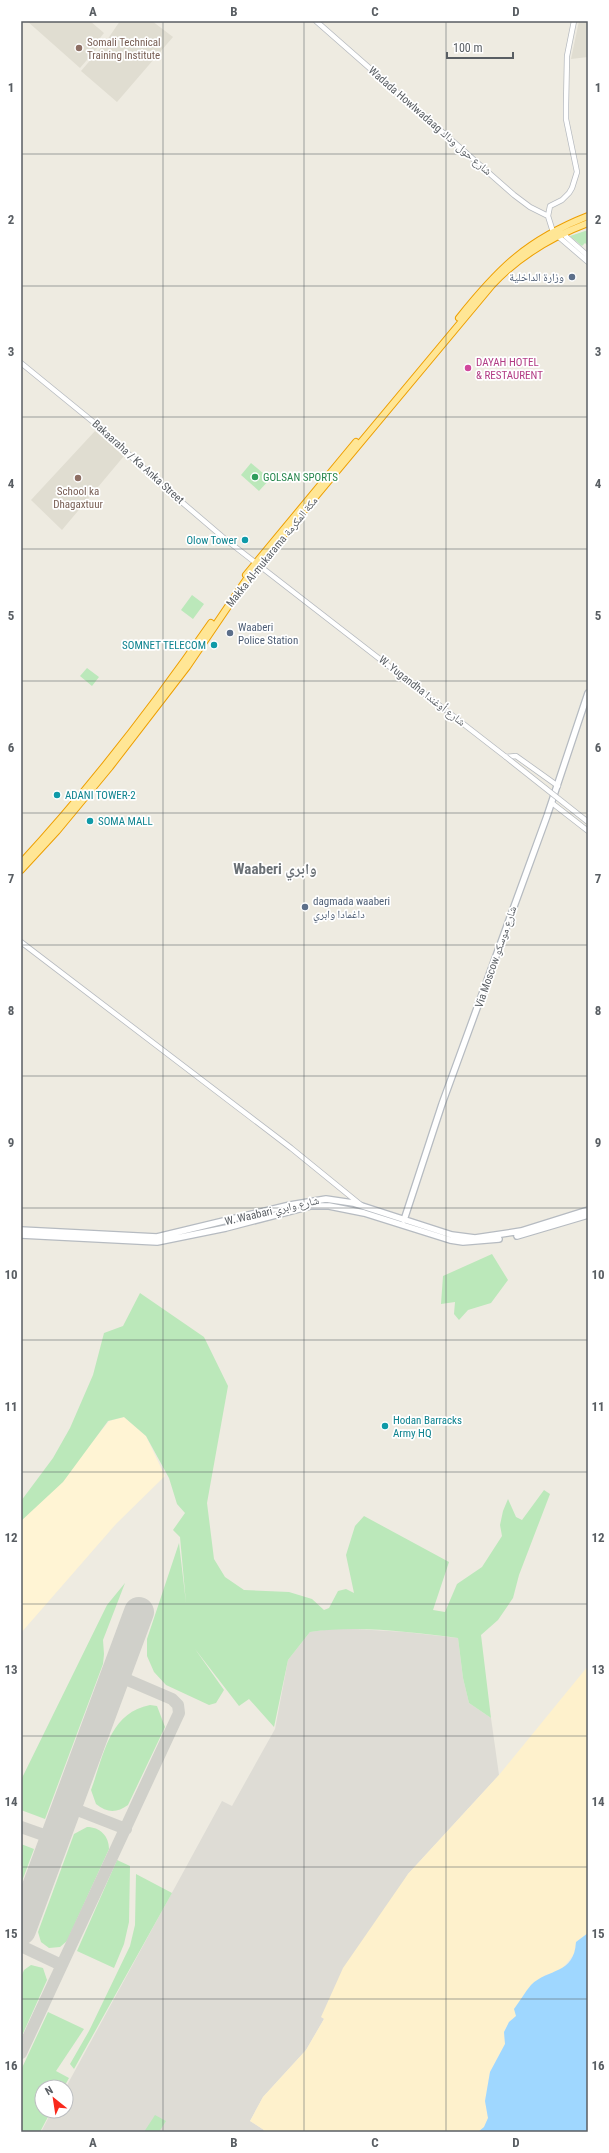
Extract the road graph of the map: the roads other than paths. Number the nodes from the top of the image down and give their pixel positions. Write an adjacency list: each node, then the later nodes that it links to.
1 (316, 21): 3 (street, Wadada Howlwadaag شارع حول وداك)
2 (574, 21): 3 (street)
3 (548, 216): 6 (street)
4 (588, 216): 6 (highway)
5 (588, 223): 6 (highway)
6 (557, 231): 7 (street); 8 (street); 10 (highway, Makka Al-mukarama مكة المكرمة)
7 (588, 256)
8 (588, 262)
9 (21, 363): 10 (street, Bakaaraha / Ka Anka Street)
10 (258, 562): 12 (street, W. Yugandha شارع أوغندا); 17 (highway, Makka Al-mukarama مكة المكرمة); 18 (highway, Makka Al-mukarama مكة المكرمة)
11 (588, 693): 13 (main road, Via Moscow شارع موسكو)
12 (506, 757): 13 (street); 15 (street, W. Yugandha شارع أوغندا, bridge)
13 (558, 786): 14 (main road, Via Moscow شارع موسكو)
14 (552, 803): 16 (street); 23 (main road, Via Moscow شارع موسكو)
15 (588, 822)
16 (588, 831)
17 (21, 863)
18 (21, 870)
19 (21, 942): 20 (street)
20 (364, 1210): 22 (main road); 23 (main road, W. Waabari شارع وابري); 24 (main road, W. Waabari شارع وابري); 25 (main road, W. Waabari شارع وابري)
21 (588, 1210): 23 (main road, W. Waabari شارع وابري)
22 (588, 1215)
23 (404, 1220)
24 (21, 1230)
25 (21, 1235)

